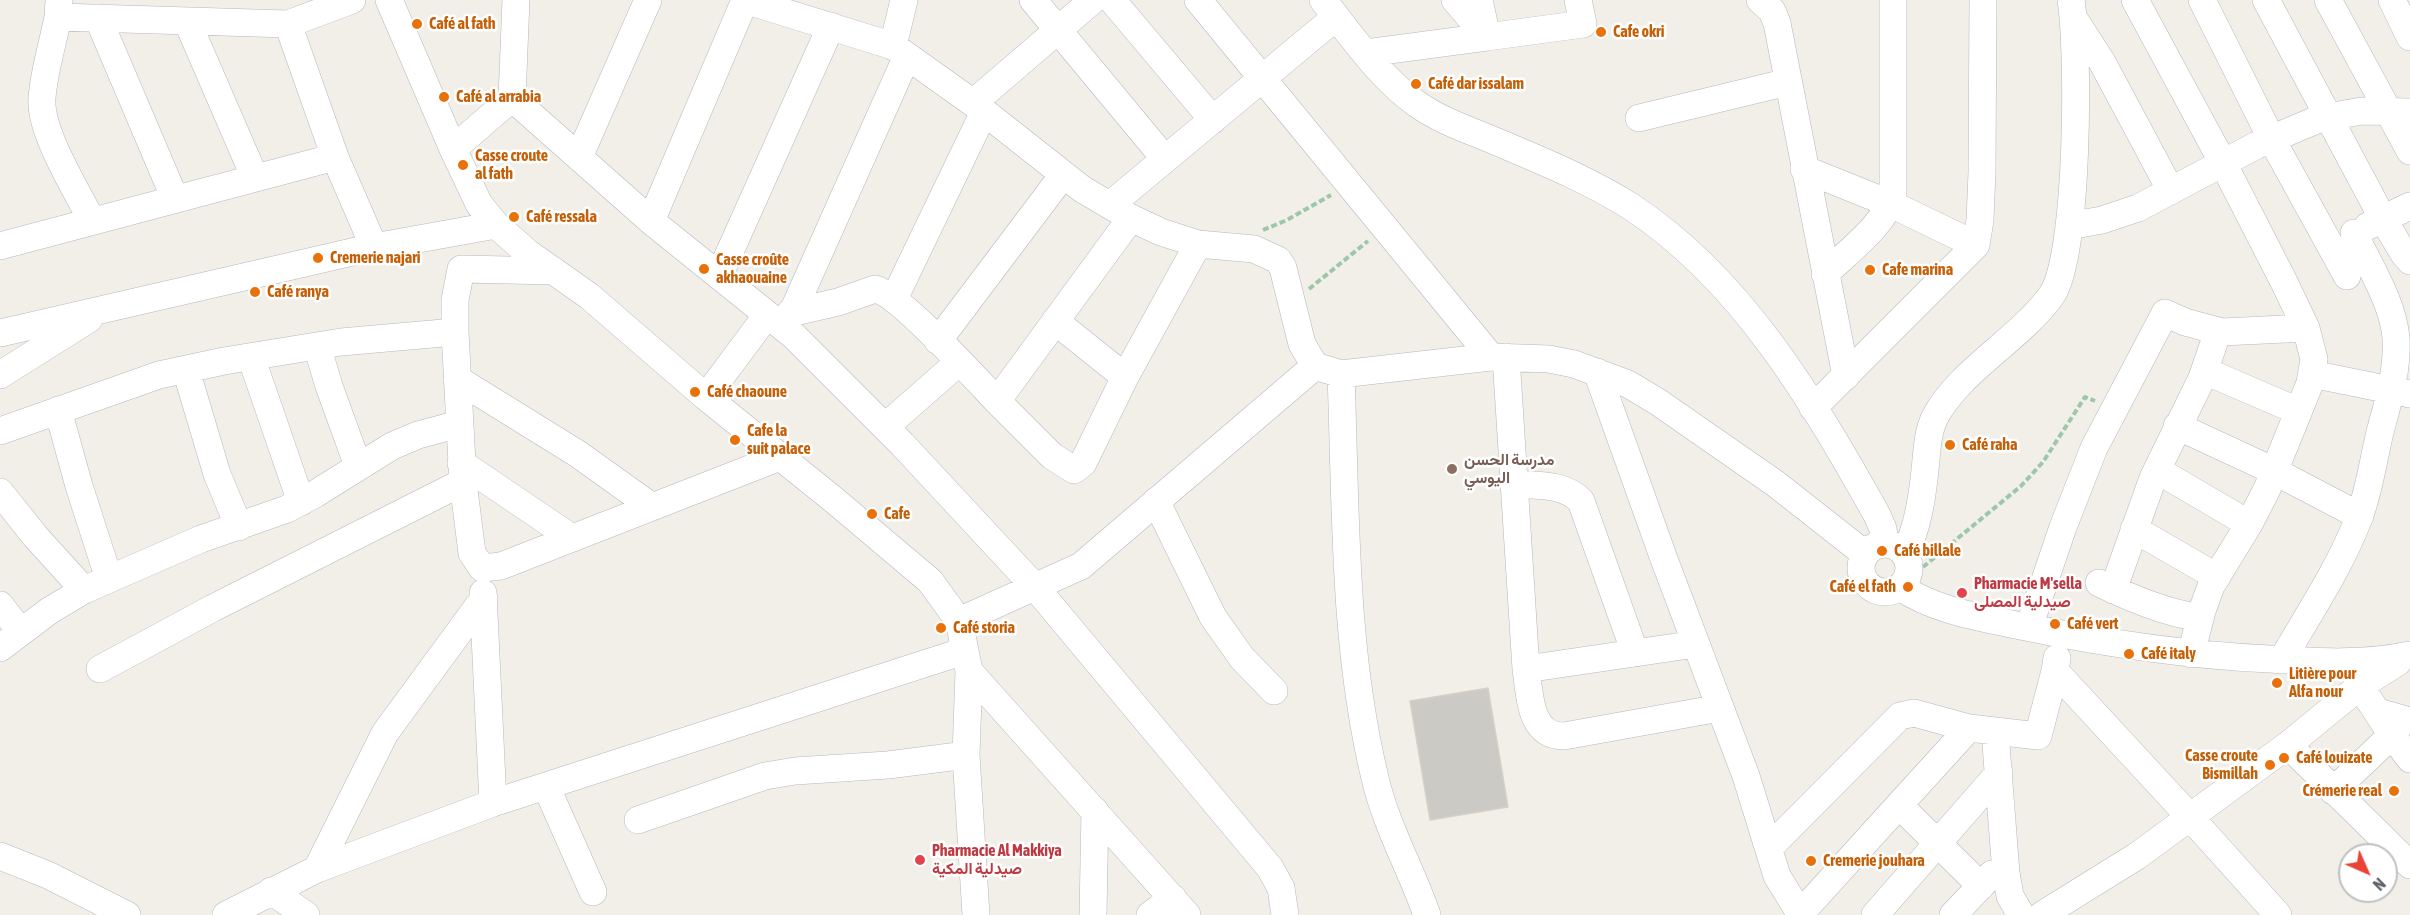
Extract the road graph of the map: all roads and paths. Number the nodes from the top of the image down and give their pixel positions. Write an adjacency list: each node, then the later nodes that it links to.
1 (352, 0): 27 (street)
2 (389, 0): 43 (street)
3 (516, 0): 36 (street)
4 (648, 0): 45 (street)
5 (745, 0): 28 (street); 60 (street)
6 (904, 0): 32 (street)
7 (1033, 0): 29 (street)
8 (1093, 0): 29 (street)
9 (1112, 0): 41 (street)
10 (1198, 0): 34 (street)
11 (1455, 0): 30 (street)
12 (1479, 0): 30 (street)
13 (1893, 0): 55 (street)
14 (1983, 0): 68 (street)
15 (2135, 0): 48 (street)
16 (2202, 0): 42 (street)
17 (2266, 0): 39 (street)
18 (2328, 0): 38 (street)
19 (2392, 0): 31 (street)
20 (1585, 1): 30 (street)
21 (1775, 4): 35 (street)
22 (58, 8): 25 (street); 59 (street)
23 (1330, 8): 33 (street); 34 (street)
24 (2072, 9): 53 (street); 62 (street)
25 (98, 18): 26 (street); 54 (street)
26 (188, 21): 27 (street); 51 (street)
27 (288, 24): 46 (street)
28 (831, 26): 32 (street); 76 (street)
29 (1058, 30): 37 (street); 47 (street)
30 (1487, 37): 33 (street)
31 (2410, 37)
32 (900, 51): 37 (street); 81 (street)
33 (1366, 53): 105 (street)
34 (1263, 78): 41 (street); 52 (street)
35 (1788, 82): 40 (street); 49 (street)
36 (512, 98): 43 (street); 45 (street)
37 (978, 107): 50 (street); 78 (street)
38 (2400, 112): 39 (street); 44 (street)
39 (2328, 116): 42 (street); 58 (street)
40 (1639, 118)
41 (1213, 120): 47 (street)
42 (2271, 138): 48 (street); 69 (street)
43 (453, 149): 61 (street)
44 (2410, 151)
45 (579, 157): 60 (street)
46 (335, 158): 51 (street); 71 (street)
47 (1165, 159): 57 (street)
48 (2223, 163): 53 (street); 83 (street)
49 (1804, 169): 55 (street); 75 (street)
50 (1064, 175): 57 (street); 87 (street)
51 (255, 178): 54 (street)
52 (1350, 184): 63 (street); 65 (path)
53 (2171, 191): 62 (street)
54 (175, 199): 59 (street)
55 (1891, 204): 68 (street); 75 (street)
56 (2410, 206): 58 (street)
57 (1120, 212): 67 (street); 82 (street)
58 (2383, 219): 66 (street); 72 (street)
59 (92, 221): 70 (street)
60 (651, 221): 76 (street)
61 (496, 225): 64 (street); 74 (street)
62 (2069, 226): 128 (street)
63 (1385, 227): 79 (path); 90 (street)
64 (452, 233): 71 (street); 73 (street)
65 (1256, 233)
66 (2354, 233): 69 (street); 102 (street)
67 (1197, 244): 79 (street); 100 (street)
68 (1976, 245): 99 (street)
69 (2329, 245): 77 (street)
70 (0, 246)
71 (374, 247): 80 (street)
72 (2410, 261)
73 (461, 269): 74 (street); 85 (street)
74 (554, 271): 103 (street)
75 (1826, 274): 99 (street)
76 (719, 276): 81 (street)
77 (2347, 276)
78 (894, 299): 81 (street); 87 (street)
79 (1292, 304): 92 (street)
80 (105, 309): 86 (street); 98 (street)
81 (781, 319): 103 (street); 111 (street)
82 (1055, 321): 100 (street); 104 (street)
83 (2306, 327): 84 (street); 97 (street)
84 (2218, 331): 94 (street); 106 (street)
85 (455, 332): 88 (street); 101 (street)
86 (0, 333)
87 (938, 341): 91 (street)
88 (318, 346): 89 (street); 114 (street)
89 (251, 357): 93 (street); 121 (street)
90 (1498, 357): 95 (street); 96 (street); 118 (street)
91 (959, 362): 104 (street); 111 (street)
92 (1315, 366): 96 (street); 120 (street)
93 (186, 370): 107 (street); 125 (street)
94 (2205, 371): 108 (street); 110 (street)
95 (1597, 372): 128 (street); 142 (street)
96 (1341, 374): 186 (street)
97 (2312, 374): 102 (street); 108 (street)
98 (0, 375)
99 (1846, 376): 105 (street)
100 (1125, 377): 104 (street)
101 (457, 379): 109 (street); 122 (street)
102 (2401, 392): 123 (street)
103 (706, 397): 113 (street)
104 (997, 401)
105 (1813, 408): 128 (street)
106 (2115, 408): 132 (path); 139 (street)
107 (58, 410): 112 (street); 131 (street)
108 (2298, 411): 116 (street)
109 (459, 424): 114 (street); 117 (street)
110 (2177, 426): 115 (street); 116 (street)
111 (885, 427): 133 (street)
112 (0, 431)
113 (780, 457): 122 (street); 138 (street)
114 (358, 466): 121 (street)
115 (2157, 470): 124 (street); 126 (street)
116 (2274, 471): 123 (street); 124 (street)
117 (462, 473): 127 (street); 129 (street); 149 (street)
118 (1514, 484): 144 (street); 150 (street)
119 (0, 492): 134 (street)
120 (1156, 501): 133 (street); 153 (street)
121 (301, 502): 125 (street)
122 (652, 507): 127 (street)
123 (2360, 516): 147 (street)
124 (2249, 524): 130 (street)
125 (238, 526): 131 (street)
126 (2134, 529): 130 (street); 137 (street)
127 (572, 538): 129 (street)
128 (1885, 550): 132 (street); 132 (street)
129 (482, 568): 135 (street)
130 (2217, 577): 137 (street)
131 (109, 579): 134 (street)
132 (1903, 584): 139 (street)
133 (1036, 588): 138 (street); 185 (street)
134 (84, 590): 140 (street)
135 (484, 598): 163 (street); 173 (street)
136 (0, 605): 140 (street)
137 (2200, 618): 146 (street)
138 (959, 621): 148 (street)
139 (2029, 627): 141 (street)
140 (21, 632): 143 (street)
141 (2062, 634): 146 (street); 151 (street)
142 (1696, 644): 144 (street); 154 (street)
143 (0, 648)
144 (1635, 653): 150 (street)
145 (2409, 653): 147 (street); 152 (street)
146 (2191, 654): 147 (street)
147 (2282, 660)
148 (967, 661): 158 (street); 161 (street); 165 (street)
149 (100, 669)
150 (1526, 669): 154 (street)
151 (2055, 671): 156 (street); 166 (street)
152 (2360, 686): 155 (street); 157 (street)
153 (1274, 691)
154 (1720, 708): 169 (street)
155 (2401, 728): 159 (street); 162 (street)
156 (1982, 730): 160 (street); 164 (street); 169 (street)
157 (2288, 745): 162 (street); 166 (street)
158 (966, 755): 167 (street); 182 (street)
159 (2410, 759)
160 (1999, 773): 168 (street); 171 (street)
161 (546, 786): 163 (street); 176 (street)
162 (2333, 790): 172 (street)
163 (493, 803): 173 (street)
164 (1900, 806): 168 (street); 187 (street)
165 (1095, 811): 177 (street); 183 (street)
166 (2190, 817): 178 (street); 191 (street)
167 (638, 820)
168 (1939, 844): 174 (street); 188 (street)
169 (1769, 848): 187 (street)
170 (0, 856): 179 (street)
171 (2005, 860): 174 (street); 190 (street)
172 (2410, 865)
173 (317, 868): 175 (street)
174 (1981, 886): 189 (street)
175 (270, 891): 180 (street); 181 (street)
176 (593, 892)
177 (1180, 907): 184 (street)
178 (2056, 912)
179 (127, 915)
180 (226, 915)
181 (306, 915)
182 (976, 915)
183 (1093, 915)
184 (1150, 915)
185 (1285, 915)
186 (1427, 915)
187 (1800, 915)
188 (1875, 915)
189 (1953, 915)
190 (2020, 915)
191 (2278, 915)

